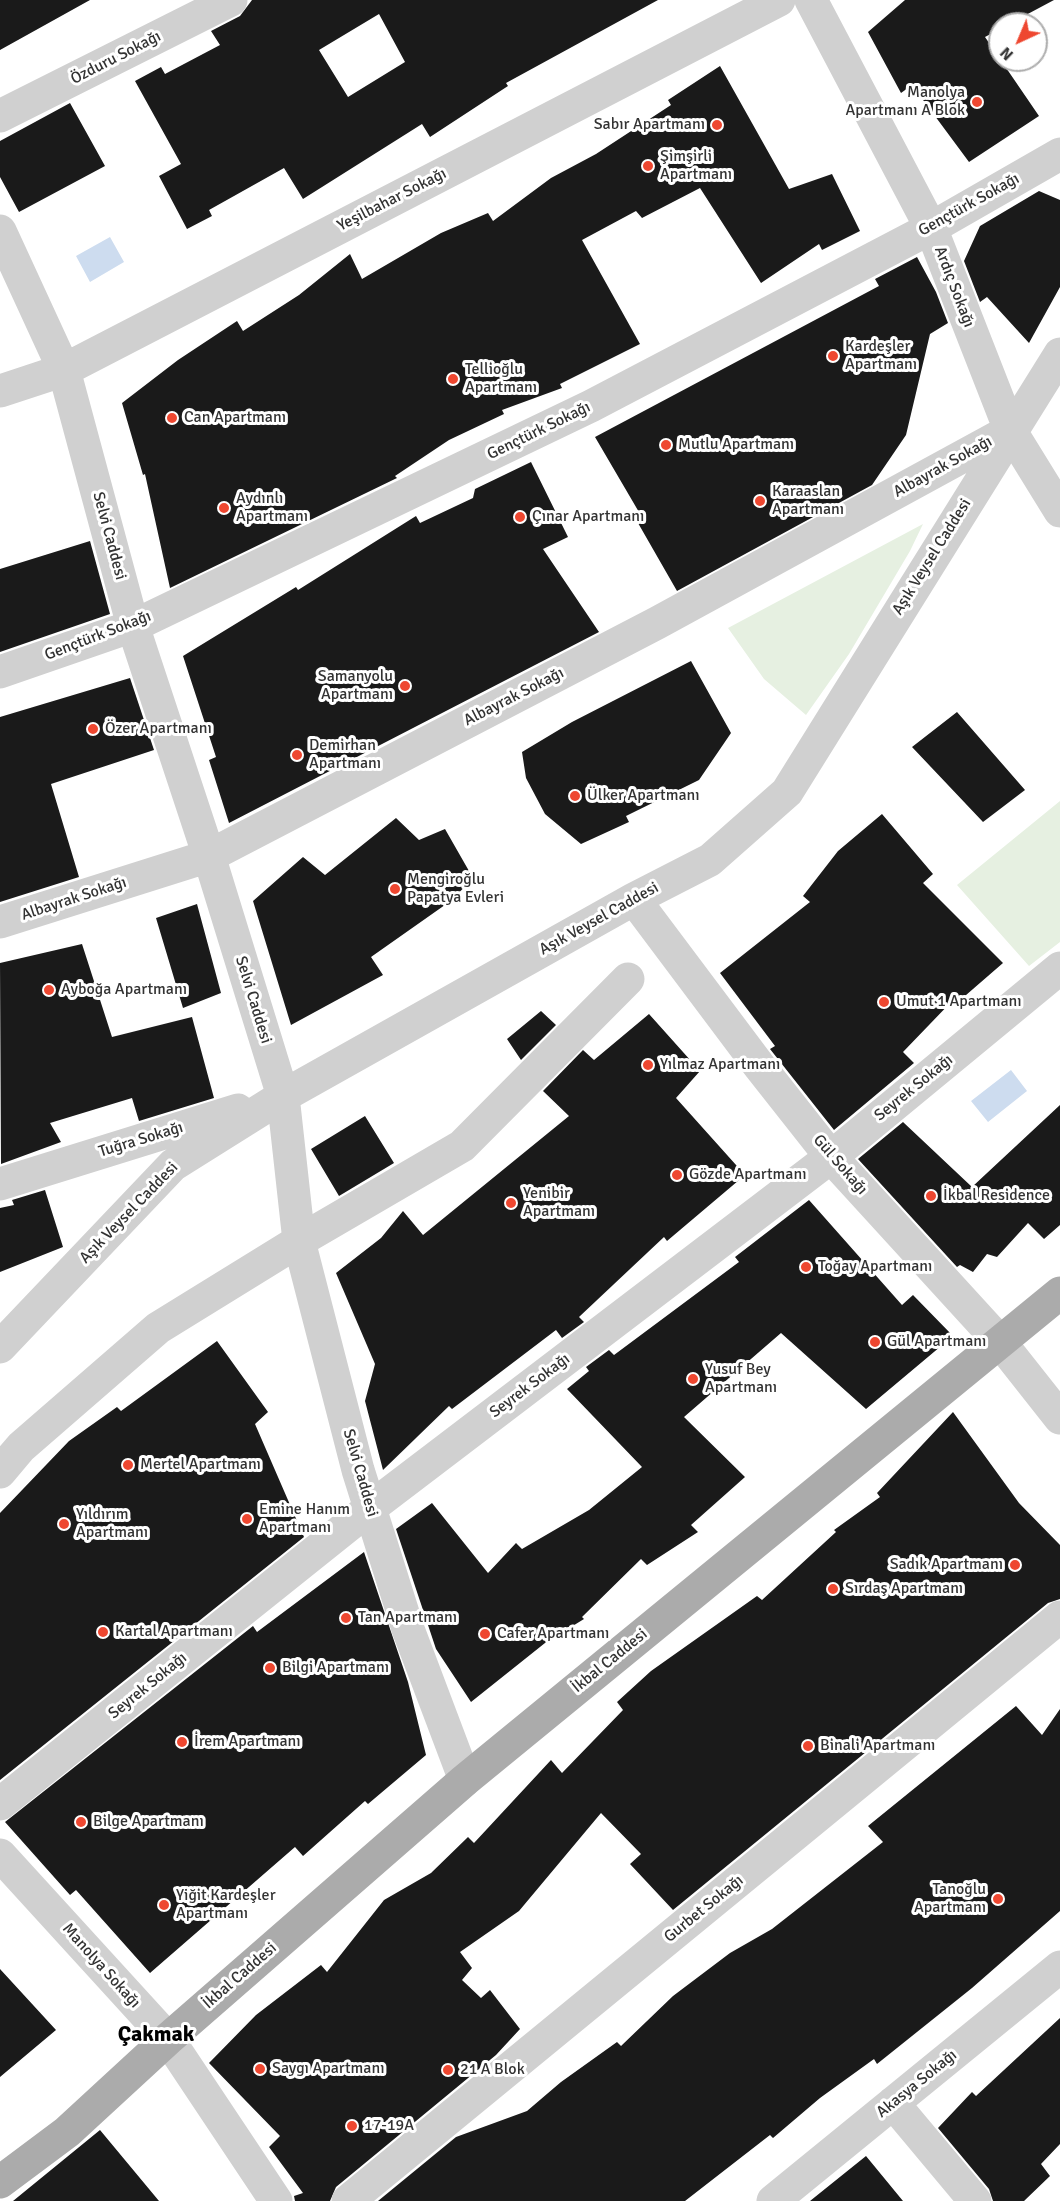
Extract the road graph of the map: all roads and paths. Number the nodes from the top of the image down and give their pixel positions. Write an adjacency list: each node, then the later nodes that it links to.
1 (231, 0): 4 (street, Özduru Sokağı)
2 (779, 0): 9 (street, Yeşilbahar Sokağı)
3 (811, 0): 6 (street, Ardıç Sokağı)
4 (0, 116)
5 (1060, 154): 6 (street, Gençtürk Sokağı)
6 (931, 228): 11 (street, Ardıç Sokağı); 13 (street, Gençtürk Sokağı)
7 (0, 231): 9 (street, Selvi Caddesi)
8 (1060, 354): 11 (street, Aşık Veysel Caddesi)
9 (64, 370): 10 (street, Yeşilbahar Sokağı); 13 (street, Selvi Caddesi)
10 (0, 391)
11 (1010, 430): 12 (street, Ardıç Sokağı); 15 (street, Albayrak Sokağı); 16 (street, Aşık Veysel Caddesi)
12 (1060, 512)
13 (133, 626): 14 (street, Gençtürk Sokağı); 15 (street, Selvi Caddesi)
14 (0, 672)
15 (209, 856): 17 (street, Albayrak Sokağı); 20 (street, Selvi Caddesi)
16 (634, 899): 20 (street, Aşık Veysel Caddesi); 21 (street, Gül Sokağı)
17 (0, 922)
18 (1060, 968): 21 (street, Seyrek Sokağı)
19 (628, 979): 23 (street)
20 (282, 1096): 22 (street, Tuğra Sokağı); 23 (street, Selvi Caddesi); 26 (street, Aşık Veysel Caddesi)
21 (831, 1157): 25 (street, Gül Sokağı); 29 (street, Seyrek Sokağı)
22 (0, 1184)
23 (299, 1240): 28 (street); 29 (street, Selvi Caddesi)
24 (1060, 1293): 25 (main road, İkbal Caddesi)
25 (1000, 1342): 27 (street, Gül Sokağı); 31 (main road, İkbal Caddesi)
26 (0, 1347)
27 (1060, 1418)
28 (0, 1472)
29 (370, 1508): 31 (street, Selvi Caddesi); 32 (street, Seyrek Sokağı)
30 (1060, 1617): 40 (street, Gurbet Sokağı)
31 (465, 1780): 35 (main road, İkbal Caddesi)
32 (0, 1804)
33 (0, 1854): 35 (street, Manolya Sokağı)
34 (1060, 1967): 36 (street, Akasya Sokağı)
35 (168, 2039): 37 (main road, İkbal Caddesi); 38 (main road, İkbal Caddesi); 39 (street, Manolya Sokağı)
36 (893, 2103): 41 (street, Akasya Sokağı); 42 (street)
37 (0, 2154)
38 (0, 2181)
39 (276, 2201)
40 (348, 2201)
41 (773, 2201)
42 (975, 2201)

